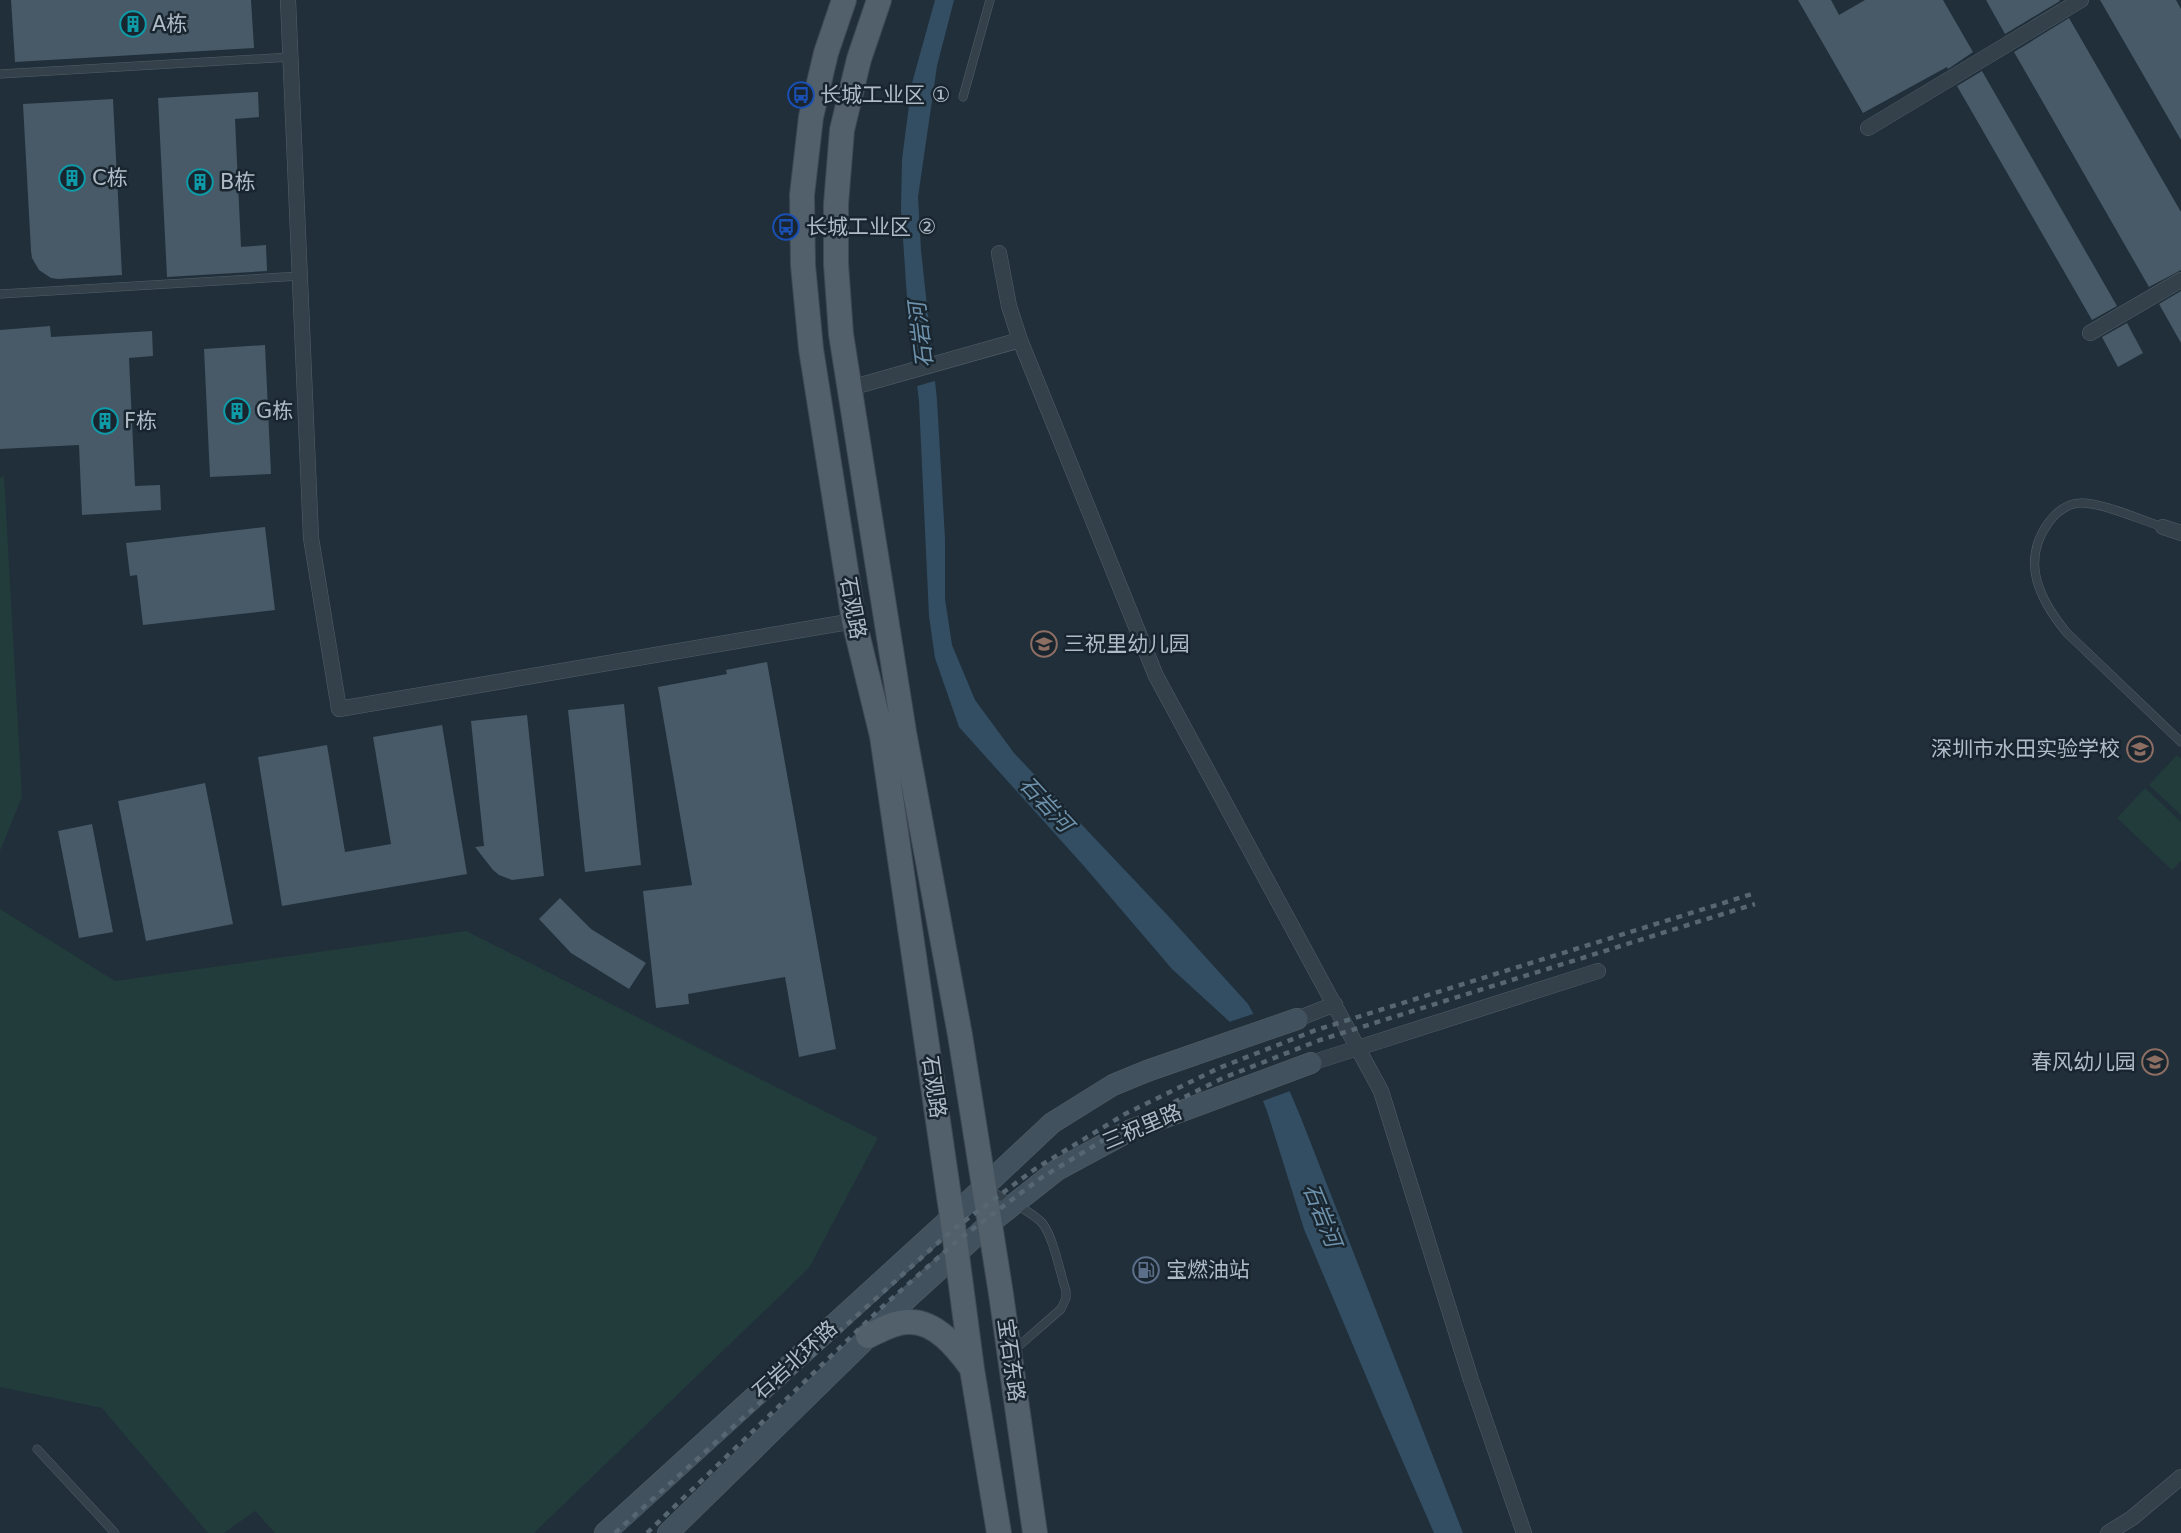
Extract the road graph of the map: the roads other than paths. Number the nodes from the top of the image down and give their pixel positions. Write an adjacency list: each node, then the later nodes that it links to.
1 (288, 0): 6 (street)
2 (843, 0): 19 (main road, 石观路)
3 (879, 0): 16 (main road, 石观路)
4 (990, 0): 8 (lane)
5 (2080, 0): 9 (street)
6 (291, 57): 7 (lane); 11 (street)
7 (0, 74)
8 (963, 97)
9 (1868, 128)
10 (999, 254): 15 (street)
11 (300, 276): 13 (lane); 19 (street)
12 (2181, 280): 14 (street)
13 (0, 294)
14 (2091, 333)
15 (1020, 340): 16 (street); 22 (street)
16 (850, 388): 26 (main road, 石观路)
17 (2163, 527): 18 (street); 20 (lane)
18 (2181, 533)
19 (854, 621): 28 (main road, 石观路)
20 (2181, 742)
21 (1598, 971): 24 (street)
22 (1335, 1005): 23 (street); 24 (street)
23 (1288, 1022): 26 (main road)
24 (1359, 1048): 25 (street); 41 (street)
25 (1304, 1065): 27 (main road, 三祝里路)
26 (984, 1187): 27 (lane); 28 (main road, 石岩北环路); 29 (main road, 宝石东路)
27 (1013, 1205): 29 (main road, 三祝里路); 32 (lane)
28 (952, 1217): 30 (main road, 宝石东路); 37 (main road, 石岩北环路)
29 (990, 1223): 30 (main road, 石岩北环路); 32 (main road, 宝石东路)
30 (957, 1252): 31 (main road, 石岩北环路); 33 (main road, 宝石东路)
31 (868, 1336): 33 (main road); 38 (main road, 石岩北环路)
32 (1010, 1354): 40 (main road, 宝石东路)
33 (972, 1370): 39 (main road, 宝石东路)
34 (37, 1449): 36 (lane)
35 (2181, 1477): 42 (street)
36 (115, 1533)
37 (606, 1533)
38 (668, 1533)
39 (999, 1533)
40 (1035, 1533)
41 (1524, 1533)
42 (2108, 1533)

